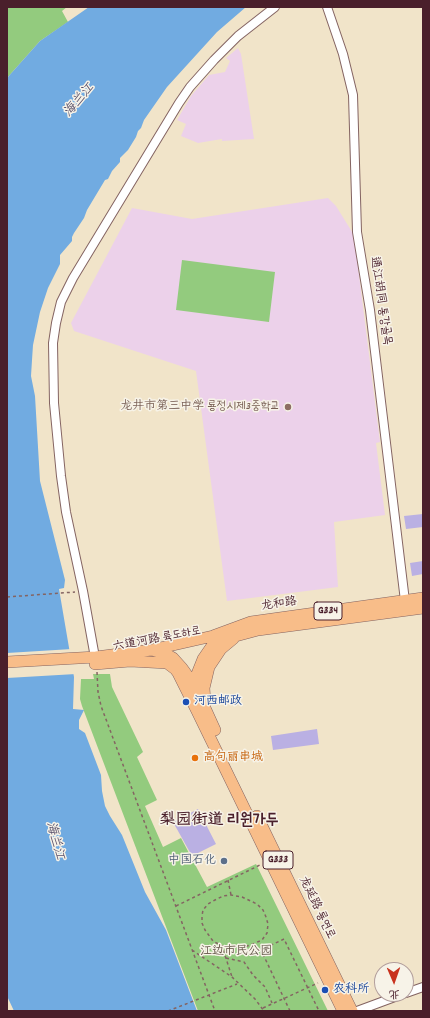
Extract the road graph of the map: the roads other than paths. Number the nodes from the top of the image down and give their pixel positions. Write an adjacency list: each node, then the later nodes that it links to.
1 (275, 7): 10 (street)
2 (327, 7): 4 (street, 通江胡同 통강골목)
3 (423, 598): 4 (highway, 龙和路 / G334)
4 (405, 601): 6 (highway, 龙和路 / G334)
5 (423, 608): 6 (highway, 龙和路 / G334)
6 (237, 631): 7 (highway, 龙延路 룡연로 / G334); 8 (highway, 六道河路 륙도하로); 15 (highway, 龙延路 룡연로 / G334)
7 (216, 641): 9 (highway, 六道河路 륙도하로); 14 (highway, 龙延路 룡연로 / G334)
8 (151, 650): 9 (highway); 10 (highway, 六道河路 륙도하로)
9 (166, 654): 11 (highway, 六道河路 륙도하로); 14 (highway)
10 (91, 661): 11 (highway, 六道河路 륙도하로); 12 (highway, 六道河路 륙도하로); 13 (highway, 六道河路 륙도하로)
11 (130, 661): 15 (highway, 龙延路 룡연로)
12 (7, 662)
13 (7, 670)
14 (195, 686): 15 (highway, 龙延路 룡연로 / G334)
15 (202, 709): 17 (highway, 龙延路 룡연로 / G333); 18 (highway, 龙延路 룡연로 / G333)
16 (381, 1002): 19 (street)
17 (343, 1011)
18 (352, 1011)
19 (357, 1011)

